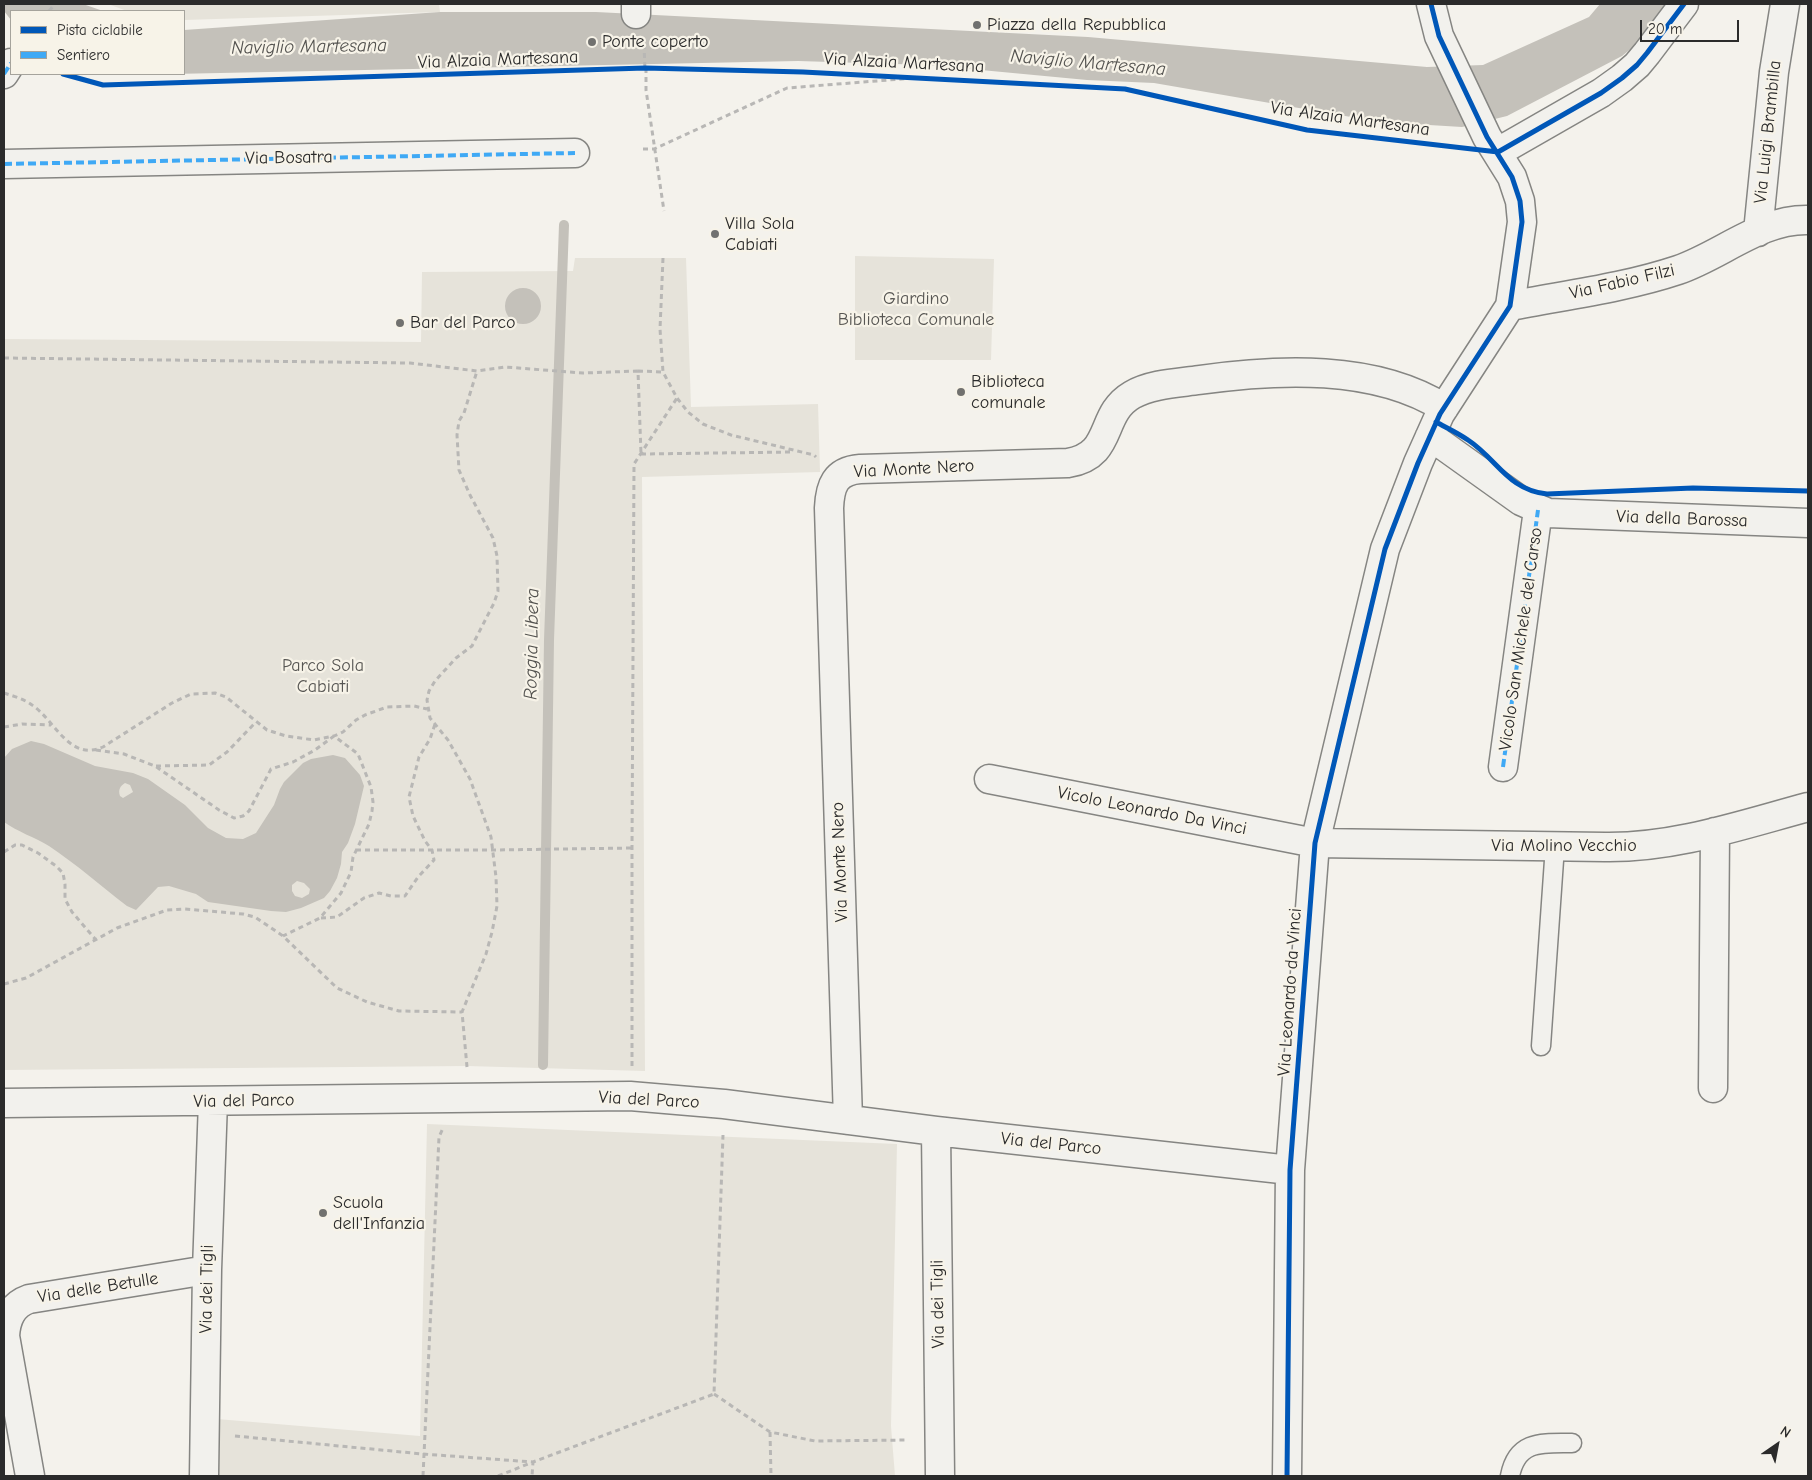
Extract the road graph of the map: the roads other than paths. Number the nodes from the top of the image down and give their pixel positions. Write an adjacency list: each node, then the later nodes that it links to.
1 (1431, 4): 4 (street)
2 (1684, 4): 4 (street)
3 (1785, 4): 8 (street, Via Luigi Brambilla)
4 (1498, 152): 9 (street)
5 (575, 153): 6 (street, Via Bosatra)
6 (4, 164)
7 (1808, 220): 8 (street, Via Fabio Filzi)
8 (1758, 232): 9 (street, Via Fabio Filzi)
9 (1510, 306): 10 (street, Via Leonardo da Vinci)
10 (1444, 408): 11 (street, Via Leonardo da Vinci); 24 (street, Via Monte Nero)
11 (1430, 436): 12 (street, Vicolo San Michele del Carso); 18 (street, Via Leonardo da Vinci)
12 (1547, 512): 13 (street, Via della Barossa); 14 (street, Vicolo San Michele del Carso)
13 (1808, 523)
14 (1503, 767)
15 (989, 779): 18 (street, Vicolo Leonardo Da Vinci)
16 (1808, 807): 17 (street, Via Molino Vecchio)
17 (1715, 832): 19 (street, Via Molino Vecchio); 21 (street)
18 (1315, 843): 19 (street, Via Molino Vecchio); 26 (street, Via Leonardo da Vinci)
19 (1555, 846): 20 (lane)
20 (1541, 1046)
21 (1713, 1088)
22 (213, 1101): 23 (street, Via del Parco); 24 (street, Via del Parco); 27 (street, Via dei Tigli)
23 (4, 1103)
24 (848, 1120): 25 (street, Via del Parco)
25 (936, 1131): 26 (street, Via del Parco); 31 (street, Via dei Tigli)
26 (1290, 1170): 32 (street, Via Leonardo da Vinci)
27 (207, 1270): 29 (street, Via delle Betulle); 30 (street, Via dei Tigli)
28 (1572, 1443): 33 (lane)
29 (30, 1476)
30 (204, 1476)
31 (940, 1476)
32 (1287, 1476)
33 (1510, 1476)

